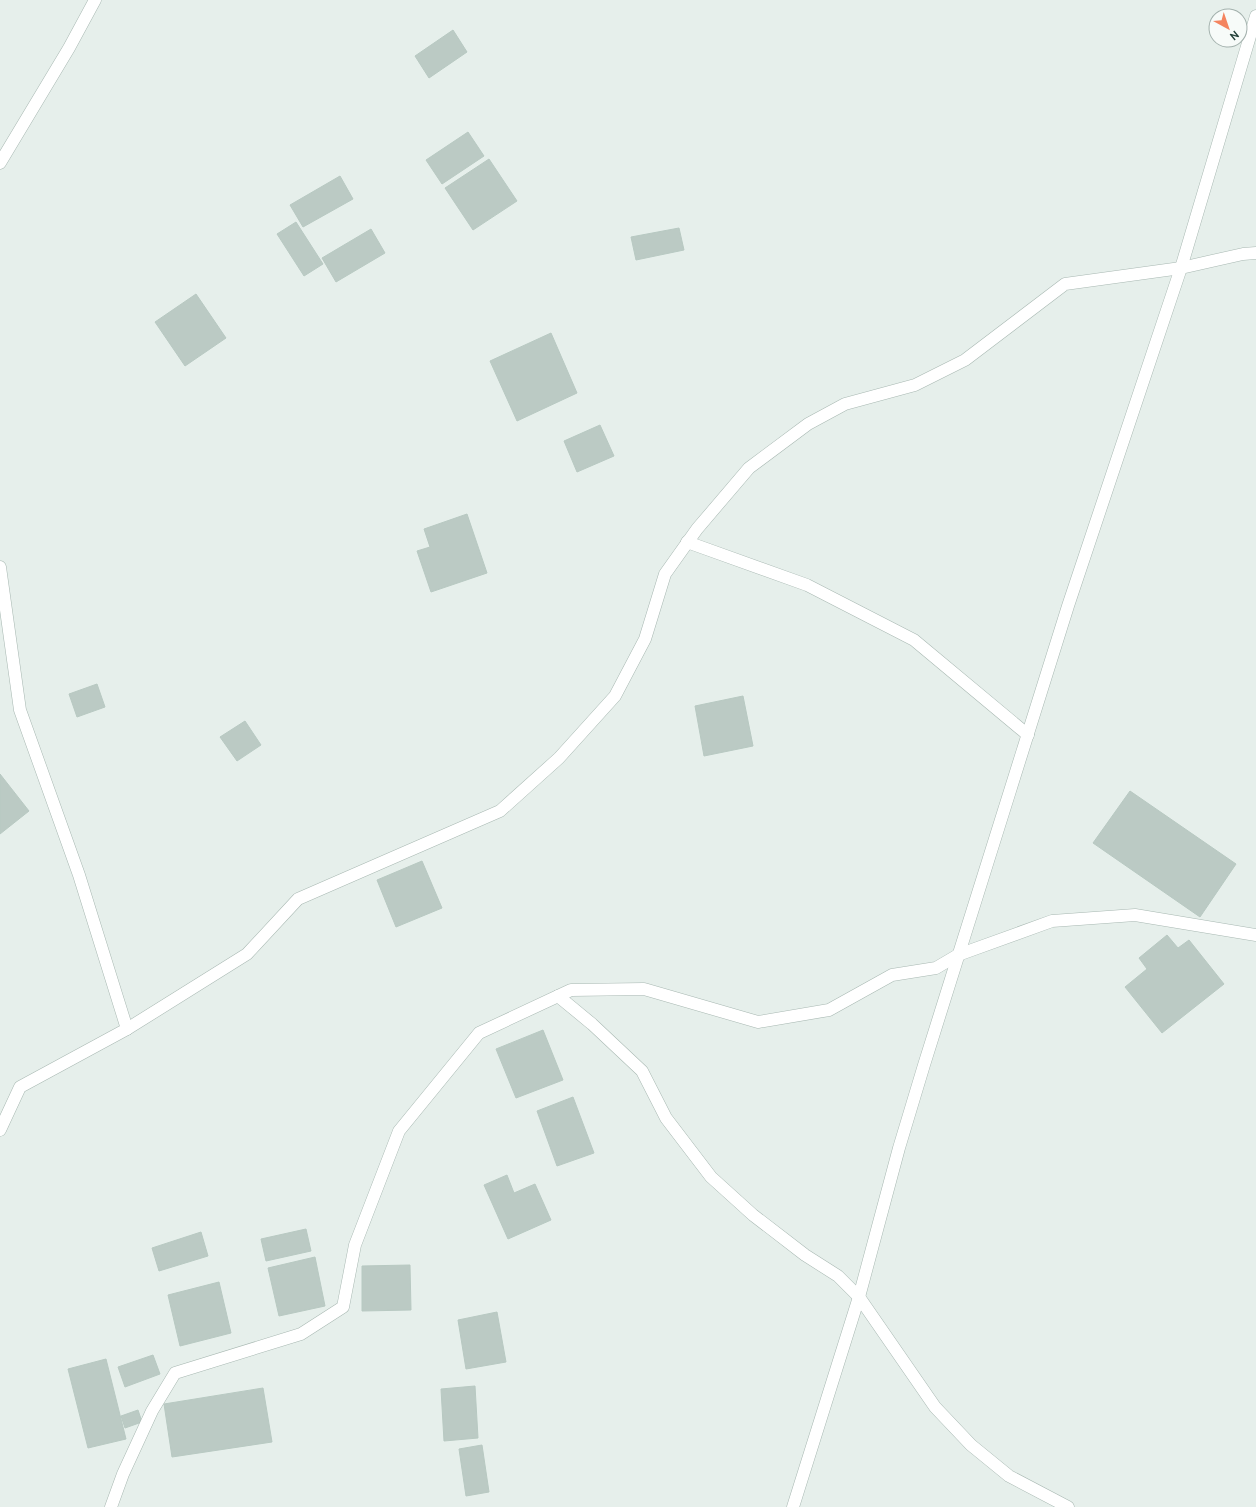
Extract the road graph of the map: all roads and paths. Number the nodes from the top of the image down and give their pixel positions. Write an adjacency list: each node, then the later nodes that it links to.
1 (95, 0): 3 (street)
2 (1256, 16): 5 (street)
3 (0, 163)
4 (1256, 253): 5 (street)
5 (1181, 268): 6 (street); 8 (street)
6 (687, 542): 8 (street); 12 (street)
7 (0, 567): 12 (street)
8 (1028, 734): 10 (street)
9 (1256, 935): 10 (street)
10 (958, 955): 11 (street); 14 (street)
11 (558, 996): 14 (street); 15 (street)
12 (127, 1029): 13 (street)
13 (0, 1130)
14 (859, 1297): 16 (street); 17 (street)
15 (111, 1507)
16 (793, 1507)
17 (1068, 1507)

